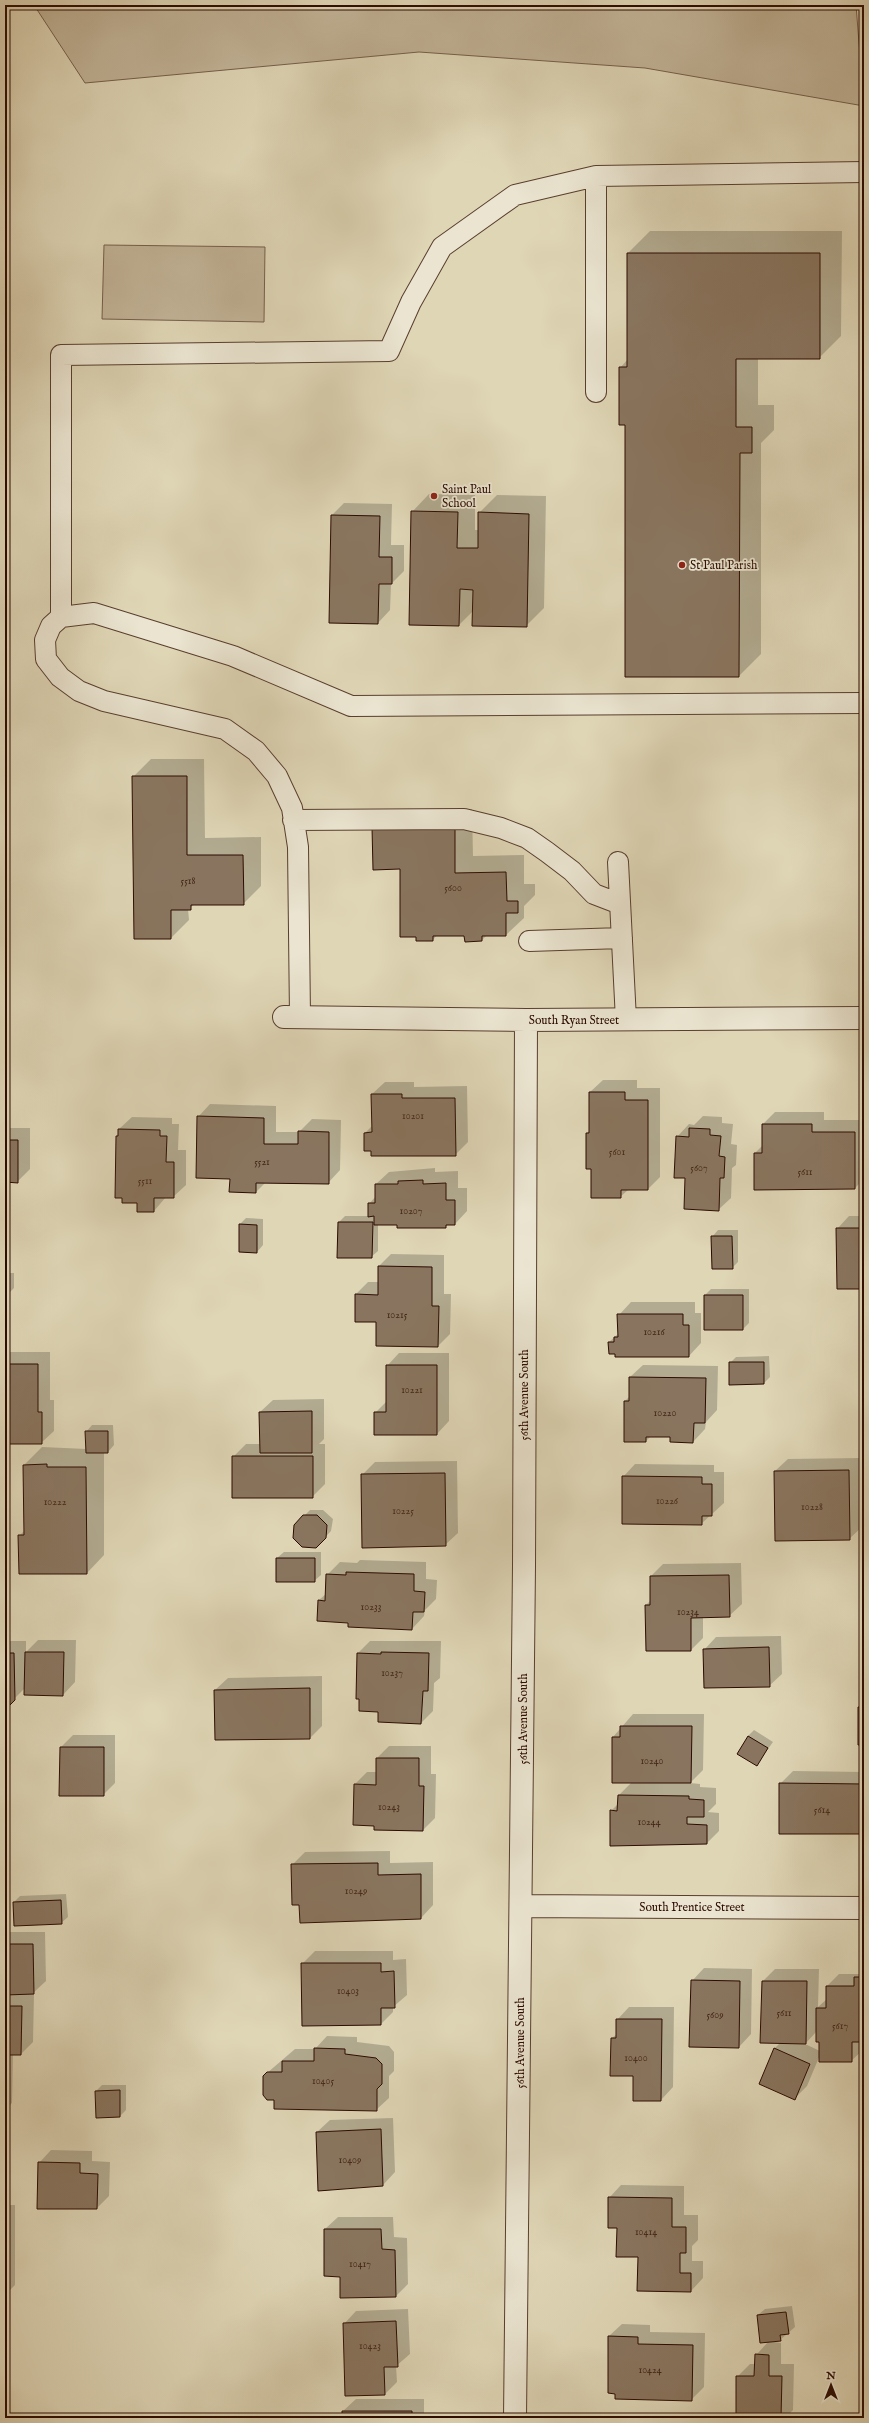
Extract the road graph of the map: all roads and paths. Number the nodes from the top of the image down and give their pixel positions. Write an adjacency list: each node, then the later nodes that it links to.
1 (864, 172): 2 (lane)
2 (596, 176): 3 (lane); 4 (lane)
3 (596, 392)
4 (61, 616): 5 (lane); 6 (lane)
5 (864, 703)
6 (293, 820): 8 (lane); 11 (lane)
7 (618, 862): 8 (lane)
8 (620, 904): 9 (lane)
9 (622, 938): 10 (lane); 14 (lane)
10 (529, 941)
11 (292, 1017): 13 (street, South Ryan Street)
12 (864, 1018): 14 (street, South Ryan Street)
13 (526, 1020): 14 (street, South Ryan Street); 15 (street, 56th Avenue South)
14 (626, 1020)
15 (521, 1906): 16 (street, South Prentice Street); 17 (street, 56th Avenue South)
16 (864, 1908)
17 (515, 2418)

